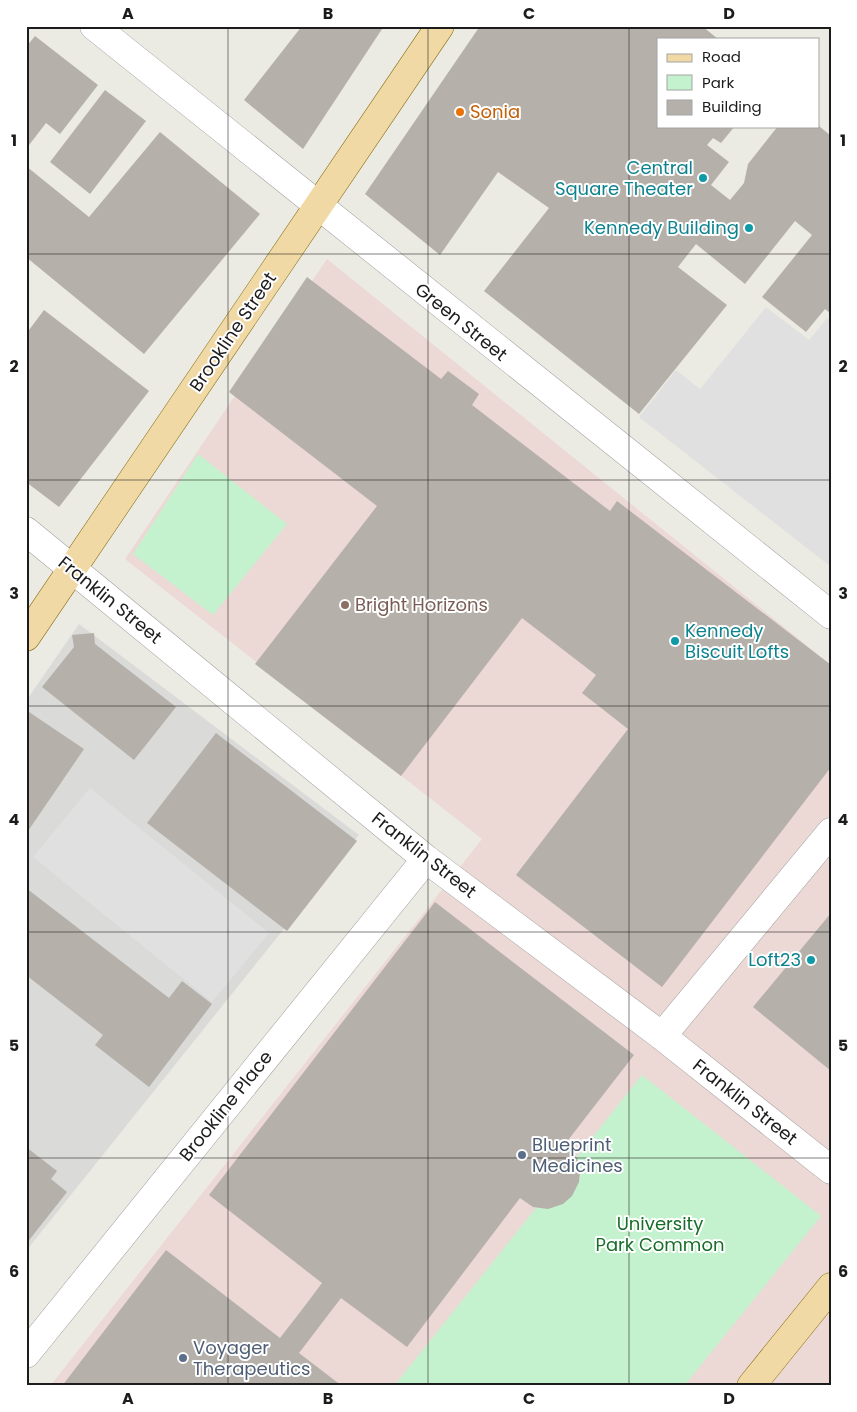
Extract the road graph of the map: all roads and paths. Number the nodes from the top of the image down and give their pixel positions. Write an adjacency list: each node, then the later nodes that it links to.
1 (94, 26): 3 (street, Green Street)
2 (440, 26): 3 (main road, Brookline Street)
3 (317, 206): 5 (main road, Brookline Street); 6 (street, Green Street)
4 (26, 531): 5 (street, Franklin Street)
5 (74, 570): 7 (main road, Brookline Street); 9 (street, Franklin Street)
6 (831, 615)
7 (26, 637)
8 (831, 832): 10 (street)
9 (426, 859): 10 (street, Franklin Street); 13 (street, Brookline Place)
10 (662, 1036): 11 (street, Franklin Street)
11 (831, 1170)
12 (831, 1287): 14 (main road)
13 (26, 1354)
14 (751, 1386)

